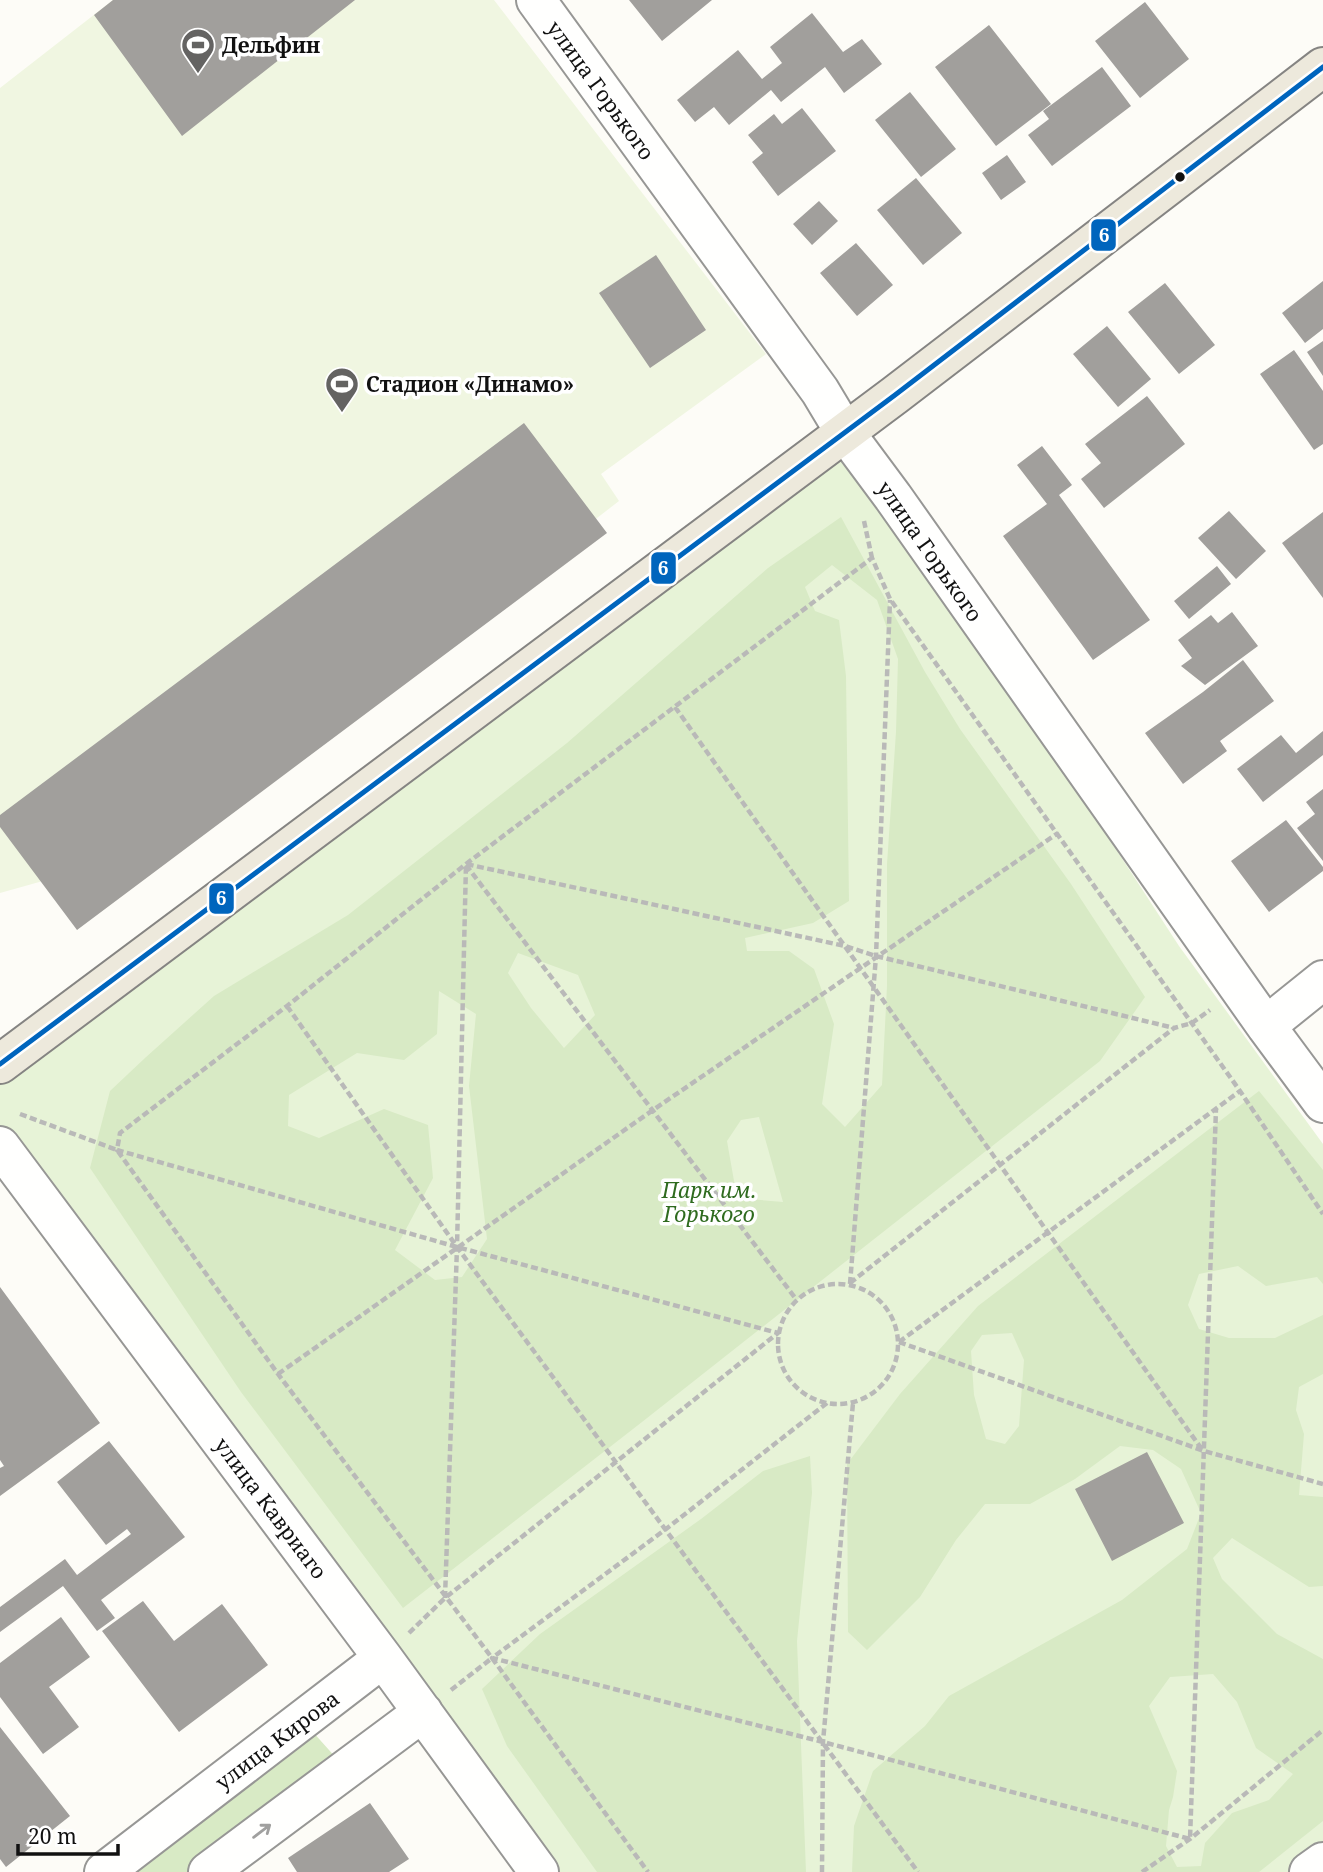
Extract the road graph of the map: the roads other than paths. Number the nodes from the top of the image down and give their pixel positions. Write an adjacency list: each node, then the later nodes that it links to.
1 (536, 0): 3 (street, улица Горького)
2 (1323, 67): 3 (main road)
3 (844, 431): 5 (street, улица Горького); 6 (main road)
4 (1323, 980): 5 (street)
5 (1266, 1026): 7 (street, улица Горького)
6 (0, 1064)
7 (1323, 1103)
8 (0, 1146): 9 (street, улица Кавриаго)
9 (383, 1658): 10 (street, улица Кавриаго); 12 (street, улица Кирова)
10 (423, 1712): 13 (street, one-way to 10); 14 (street, улица Кавриаго)
11 (1323, 1861): 15 (street)
12 (104, 1872)
13 (208, 1872)
14 (539, 1872)
15 (1309, 1872)

